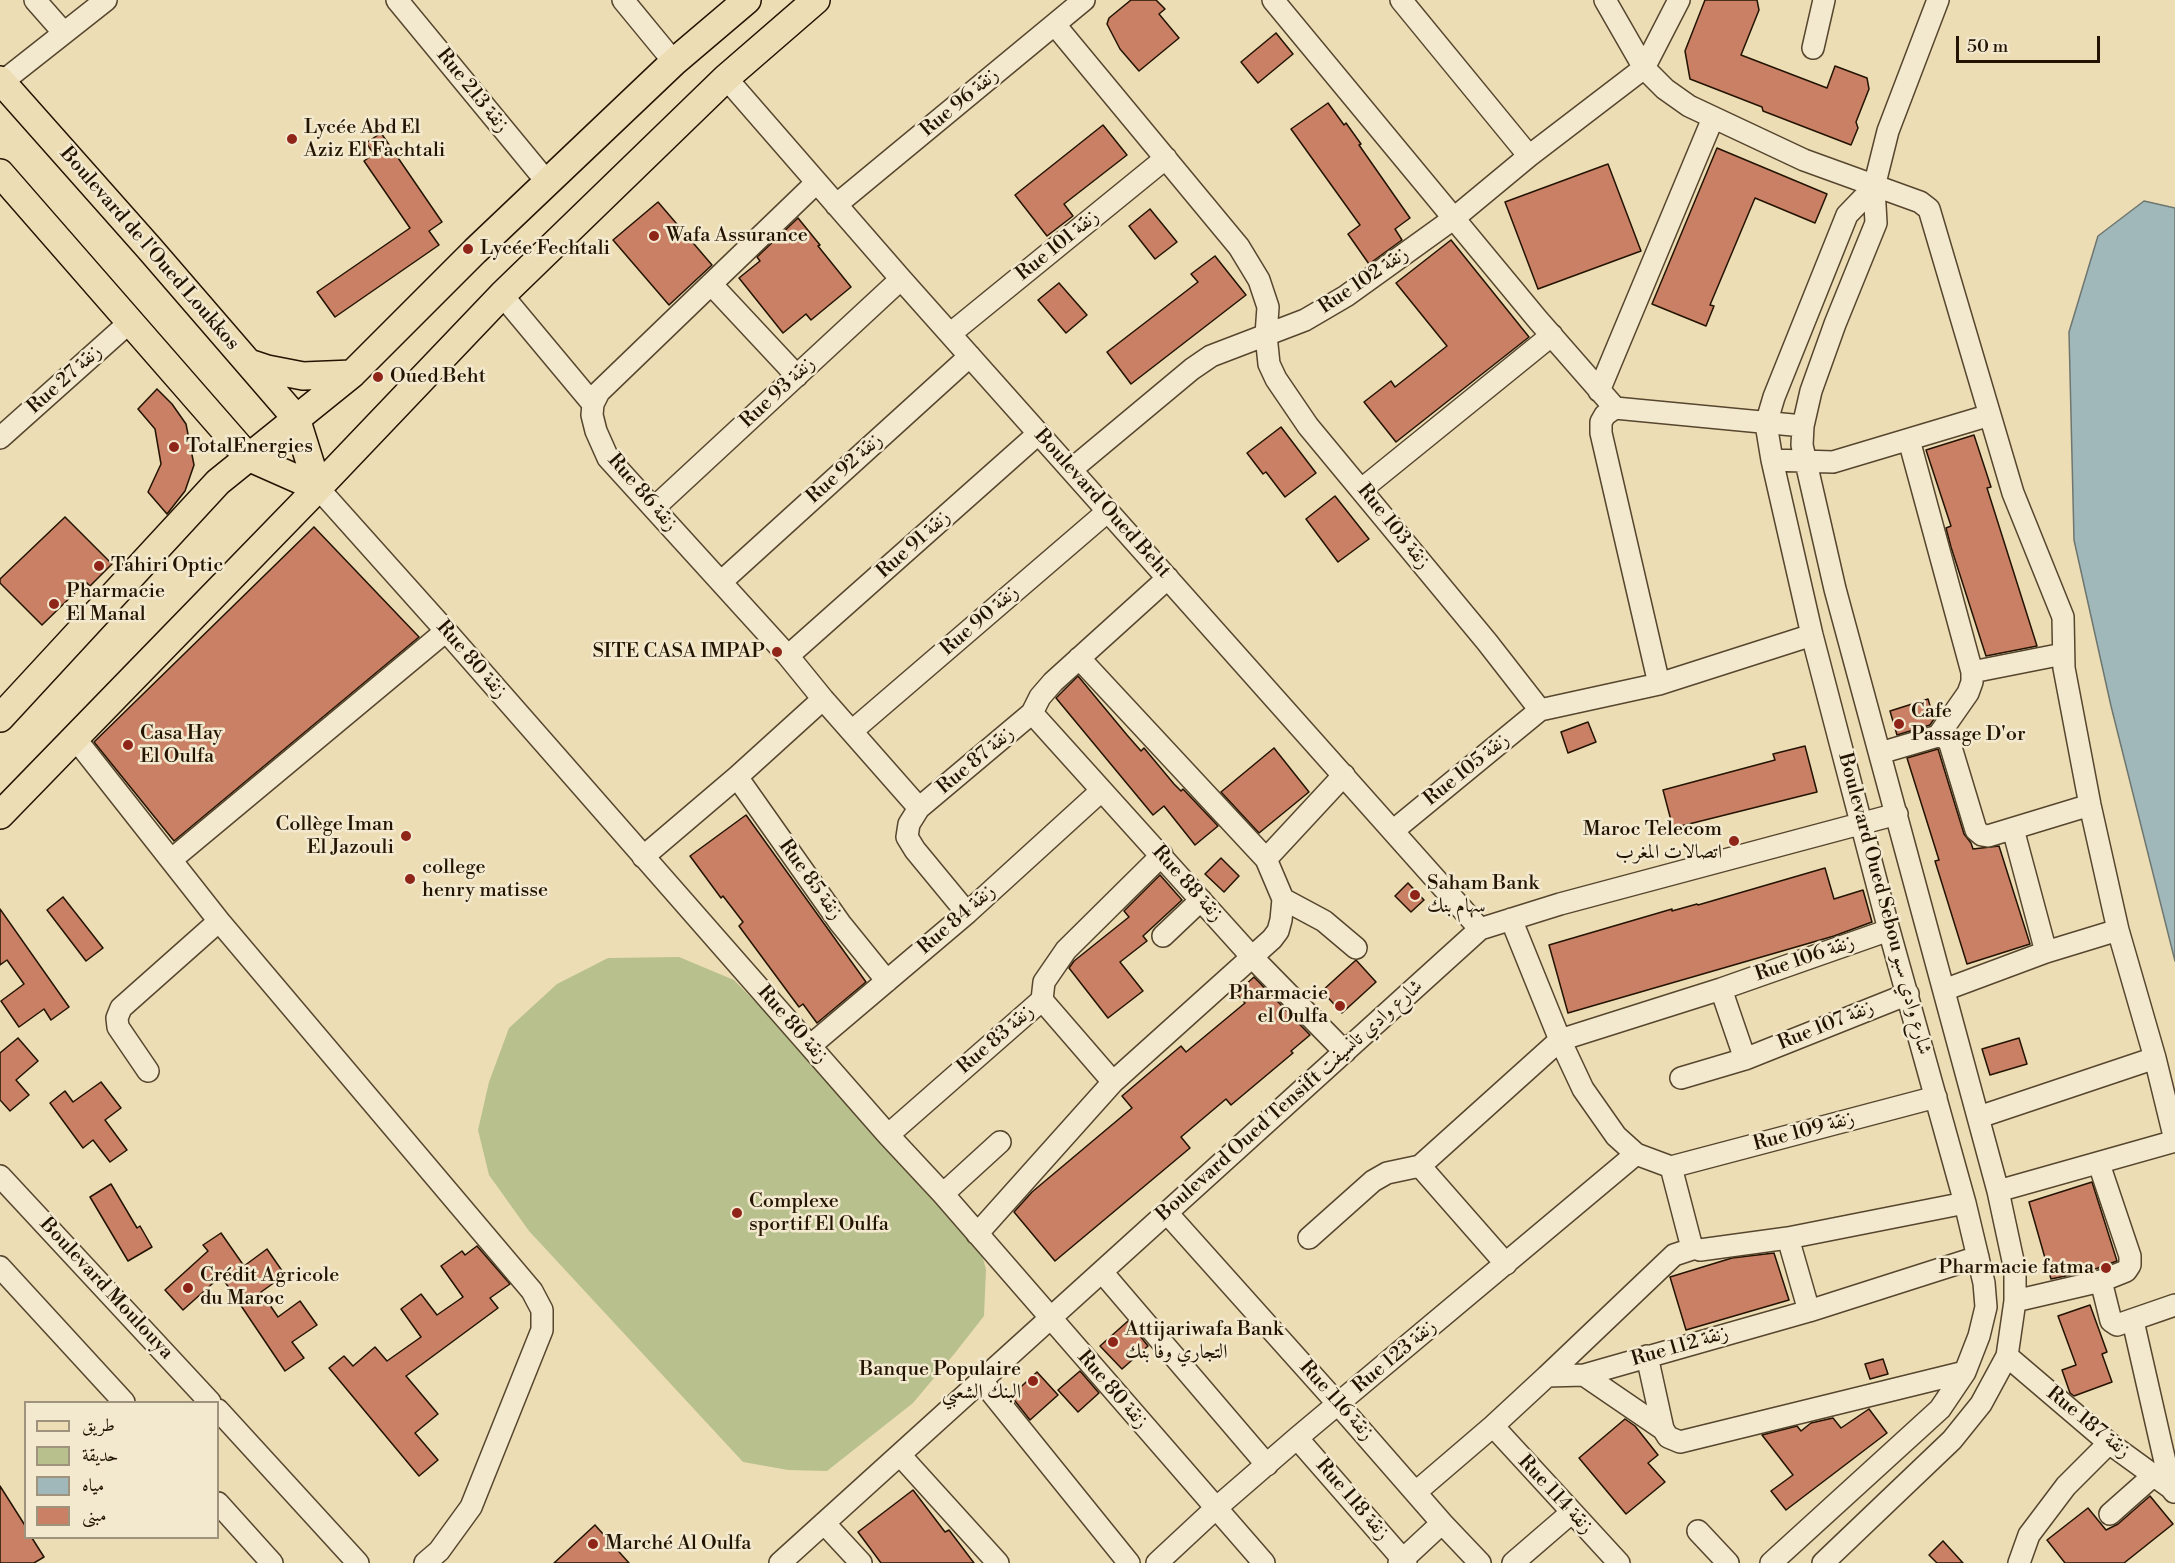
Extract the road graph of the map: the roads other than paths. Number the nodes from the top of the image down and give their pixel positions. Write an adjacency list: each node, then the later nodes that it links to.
1 (35, 0): 15 (street)
2 (106, 0): 15 (street)
3 (399, 0): 25 (street, Rue 213 زنقة)
4 (623, 0): 17 (street)
5 (747, 0): 17 (main road)
6 (816, 0): 19 (main road)
7 (1084, 0): 14 (street, Rue 96 زنقة)
8 (1273, 0): 29 (street)
9 (1401, 0): 22 (street)
10 (1605, 0): 18 (street)
11 (1679, 0): 18 (street)
12 (1824, 0): 16 (street)
13 (1938, 0): 27 (street, Boulevard Oued Sebou شارع وادي سبو)
14 (1055, 25): 23 (street, Rue 103 زنقة); 28 (street, Rue 96 زنقة)
15 (64, 33): 20 (street)
16 (1813, 48)
17 (674, 62): 25 (main road)
18 (1644, 68): 21 (street); 22 (street, Rue 102 زنقة)
19 (726, 78): 26 (street, Boulevard Oued Beht); 32 (main road)
20 (1, 81): 38 (main road, Boulevard de l'Oued Loukkos)
21 (1713, 118): 27 (street); 41 (street)
22 (1529, 156): 29 (street, Rue 102 زنقة)
23 (1166, 158): 34 (street, Rue 101 زنقة); 35 (street, Rue 103 زنقة)
24 (0, 173): 33 (main road)
25 (547, 182): 39 (main road)
26 (816, 183): 28 (street, Boulevard Oued Beht); 31 (street)
27 (1874, 187): 44 (street); 46 (street, Boulevard Oued Sebou شارع وادي سبو); 47 (street, Boulevard Oued Sebou شارع وادي سبو)
28 (836, 205): 30 (street, Boulevard Oued Beht)
29 (1453, 219): 35 (street, Rue 102 زنقة); 36 (street)
30 (901, 279): 34 (street, Boulevard Oued Beht); 40 (street, Rue 93 زنقة)
31 (711, 284): 40 (street); 42 (street)
32 (502, 295): 42 (street); 55 (main road)
33 (131, 321): 49 (street, Rue 27 زنقة); 51 (main road)
34 (950, 334): 37 (street, Boulevard Oued Beht)
35 (1266, 335): 54 (street, Rue 102 زنقة); 56 (street, Rue 103 زنقة)
36 (1552, 335): 41 (street); 56 (street)
37 (970, 356): 48 (street, Boulevard Oued Beht); 60 (street, Rue 92 زنقة)
38 (249, 363): 39 (main road); 45 (main road, Boulevard de l'Oued Loukkos)
39 (352, 374): 45 (main road)
40 (797, 376): 57 (street, Rue 93 زنقة)
41 (1599, 391): 43 (street)
42 (593, 404): 57 (street, Rue 86 زنقة)
43 (1615, 408): 46 (street); 67 (street)
44 (1990, 415): 50 (street); 63 (street)
45 (296, 418): 51 (main road); 55 (main road)
46 (1766, 424): 47 (street); 52 (street, Boulevard Oued Sebou شارع وادي سبو)
47 (1803, 426): 53 (street, Boulevard Oued Sebou شارع وادي سبو)
48 (1039, 433): 54 (street, Boulevard Oued Beht); 64 (street, Rue 91 زنقة)
49 (0, 438)
50 (1910, 440): 53 (street); 66 (street)
51 (248, 457): 55 (main road); 71 (main road)
52 (1772, 460): 53 (street); 62 (street, Boulevard Oued Sebou شارع وادي سبو)
53 (1805, 463): 75 (street, Boulevard Oued Sebou شارع وادي سبو)
54 (1072, 469): 58 (street, Boulevard Oued Beht)
55 (318, 488): 61 (street, Rue 80 زنقة); 74 (main road)
56 (1362, 489): 69 (street, Rue 103 زنقة)
57 (655, 507): 60 (street, Rue 86 زنقة)
58 (1108, 511): 59 (street, Boulevard Oued Beht); 72 (street, Rue 90 زنقة)
59 (1168, 578): 65 (street, Rue 87 زنقة); 76 (street, Boulevard Oued Beht)
60 (721, 582): 64 (street, Rue 86 زنقة)
61 (446, 631): 87 (street, Rue 80 زنقة); 89 (street)
62 (1812, 635): 67 (street); 83 (street, Boulevard Oued Sebou شارع وادي سبو)
63 (2063, 654): 66 (street); 79 (street)
64 (788, 656): 68 (street, Rue 86 زنقة)
65 (1079, 658): 70 (street, Rue 87 زنقة); 88 (street)
66 (1972, 672): 73 (street)
67 (1659, 684): 69 (street)
68 (823, 699): 72 (street, Rue 86 زنقة); 77 (street)
69 (1540, 710): 85 (street, Rue 105 زنقة)
70 (1032, 713): 78 (street, Rue 88 زنقة); 80 (street, Rue 87 زنقة)
71 (0, 718)
72 (852, 731): 80 (street, Rue 86 زنقة)
73 (1938, 736): 75 (street); 84 (street)
74 (74, 737): 82 (main road); 89 (street)
75 (1880, 753): 81 (street, Boulevard Oued Sebou شارع وادي سبو)
76 (1344, 775): 85 (street, Boulevard Oued Beht); 88 (street)
77 (737, 777): 87 (street); 102 (street, Rue 85 زنقة)
78 (1101, 791): 86 (street, Rue 88 زنقة); 92 (street, Rue 84 زنقة)
79 (2090, 805): 84 (street); 97 (street)
80 (920, 808): 92 (street)
81 (1897, 814): 83 (street, Boulevard Oued Tensift شارع وادي تانسيفت); 104 (street, Boulevard Oued Sebou شارع وادي سبو)
82 (0, 815)
83 (1861, 825): 93 (street, Boulevard Oued Tensift شارع وادي تانسيفت); 96 (street, Boulevard Oued Sebou شارع وادي سبو)
84 (2013, 828): 100 (street)
85 (1394, 830): 95 (street, Boulevard Oued Beht)
86 (1162, 855): 91 (street, Rue 88 زنقة); 106 (street, Rue 83 زنقة)
87 (643, 856): 108 (street, Rue 80 زنقة)
88 (1266, 859): 90 (street)
89 (171, 860): 94 (street)
90 (1283, 899): 99 (street); 101 (street)
91 (1201, 900): 98 (street); 101 (street, Rue 88 زنقة)
92 (968, 913): 102 (street, Rue 84 زنقة)
93 (1511, 918): 95 (street, Boulevard Oued Tensift شارع وادي تانسيفت); 107 (street)
94 (219, 921): 112 (street); 171 (street)
95 (1480, 929): 109 (street, Boulevard Oued Tensift شارع وادي تانسيفت)
96 (1889, 930): 103 (street, Rue 106 زنقة); 105 (street, Boulevard Oued Sebou شارع وادي سبو)
97 (2118, 930): 100 (street); 110 (street)
98 (1163, 936)
99 (1356, 948)
100 (2046, 952): 104 (street)
101 (1252, 957): 109 (street, Rue 88 زنقة); 114 (street)
102 (887, 981): 108 (street, Rue 84 زنقة)
103 (1721, 989): 107 (street, Rue 106 زنقة); 111 (street)
104 (1944, 990): 116 (street, Boulevard Oued Sebou شارع وادي سبو)
105 (1908, 994): 111 (street, Rue 107 زنقة); 115 (street, Boulevard Oued Sebou شارع وادي سبو)
106 (1042, 1000): 114 (street); 117 (street, Rue 83 زنقة)
107 (1560, 1040): 120 (street); 122 (street)
108 (810, 1046): 117 (street, Rue 80 زنقة)
109 (1344, 1052): 128 (street, Boulevard Oued Tensift شارع وادي تانسيفت)
110 (2155, 1058): 116 (street); 118 (street)
111 (1745, 1059): 113 (street, Rue 107 زنقة)
112 (148, 1071)
113 (1681, 1078)
114 (1113, 1082): 129 (street)
115 (1936, 1097): 123 (street, Rue 109 زنقة); 127 (street, Boulevard Oued Sebou شارع وادي سبو)
116 (1979, 1117): 125 (street, Boulevard Oued Sebou شارع وادي سبو)
117 (888, 1135): 126 (street, Rue 80 زنقة)
118 (2175, 1141): 121 (street)
119 (1000, 1142): 126 (street)
120 (1636, 1154): 123 (street); 134 (street, Rue 123 زنقة)
121 (2099, 1164): 125 (street); 137 (street)
122 (1420, 1166): 130 (street); 134 (street)
123 (1671, 1167): 132 (street)
124 (0, 1176): 150 (street, Boulevard Moulouya)
125 (1998, 1191): 138 (street, Boulevard Oued Sebou شارع وادي سبو)
126 (943, 1194): 129 (street, Rue 80 زنقة)
127 (1965, 1203): 131 (street); 133 (street, Boulevard Oued Sebou شارع وادي سبو)
128 (1167, 1213): 136 (street, Boulevard Oued Tensift شارع وادي تانسيفت); 151 (street, Rue 116 زنقة)
129 (977, 1234): 141 (street, Rue 80 زنقة)
130 (1309, 1238)
131 (1788, 1238): 132 (street); 140 (street)
132 (1695, 1248): 147 (street)
133 (1978, 1257): 140 (street, Rue 112 زنقة); 145 (street, Boulevard Oued Sebou شارع وادي سبو)
134 (1506, 1264): 151 (street, Rue 123 زنقة)
135 (0, 1267): 149 (street)
136 (1102, 1272): 141 (street, Boulevard Oued Tensift شارع وادي تانسيفت); 158 (street)
137 (2101, 1281): 138 (street); 142 (street)
138 (2015, 1301): 144 (street, Boulevard Oued Sebou شارع وادي سبو)
139 (2175, 1305): 142 (street)
140 (1809, 1311): 143 (street, Rue 112 زنقة)
141 (1050, 1319): 148 (street, Boulevard Oued Tensift شارع وادي تانسيفت); 162 (street, Rue 80 زنقة)
142 (2133, 1321): 159 (street)
143 (1647, 1356): 146 (street, Rue 112 زنقة); 154 (street)
144 (2007, 1356): 156 (street, Rue 187 زنقة); 183 (street, Boulevard Oued Sebou شارع وادي سبو)
145 (1965, 1372): 154 (street); 182 (street, Boulevard Oued Sebou شارع وادي سبو)
146 (1584, 1375): 147 (street, Rue 112 زنقة); 154 (street)
147 (1547, 1376): 153 (street)
148 (982, 1381): 157 (street, Boulevard Oued Tensift شارع وادي تانسيفت); 175 (street)
149 (123, 1401)
150 (209, 1401)
151 (1338, 1404): 155 (street, Rue 123 زنقة); 160 (street, Rue 116 زنقة)
152 (219, 1411): 170 (street)
153 (1493, 1426): 160 (street); 163 (street, Rue 114 زنقة)
154 (1665, 1433)
155 (1297, 1438): 158 (street, Rue 123 زنقة); 168 (street, Rue 118 زنقة)
156 (2109, 1443): 159 (street, Rue 187 زنقة); 184 (street)
157 (900, 1455): 165 (street, Boulevard Oued Tensift شارع وادي تانسيفت); 174 (street)
158 (1267, 1465): 162 (street, Rue 123 زنقة)
159 (2167, 1486): 164 (street)
160 (1416, 1492): 166 (street, Rue 116 زنقة)
161 (219, 1504): 169 (street)
162 (1215, 1509): 176 (street, Rue 123 زنقة); 177 (street, Rue 80 زنقة)
163 (1571, 1513): 179 (street); 180 (street, Rue 114 زنقة)
164 (2110, 1514)
165 (824, 1523): 172 (street, Boulevard Oued Tensift شارع وادي تانسيفت); 173 (street)
166 (1442, 1523): 168 (street); 178 (street, Rue 116 زنقة)
167 (1698, 1531): 181 (street)
168 (1403, 1562)
169 (272, 1563)
170 (358, 1563)
171 (425, 1563)
172 (780, 1563)
173 (861, 1563)
174 (998, 1563)
175 (1128, 1563)
176 (1157, 1563)
177 (1264, 1563)
178 (1480, 1563)
179 (1513, 1563)
180 (1619, 1563)
181 (1728, 1563)
182 (1771, 1563)
183 (1822, 1563)
184 (2019, 1563)

